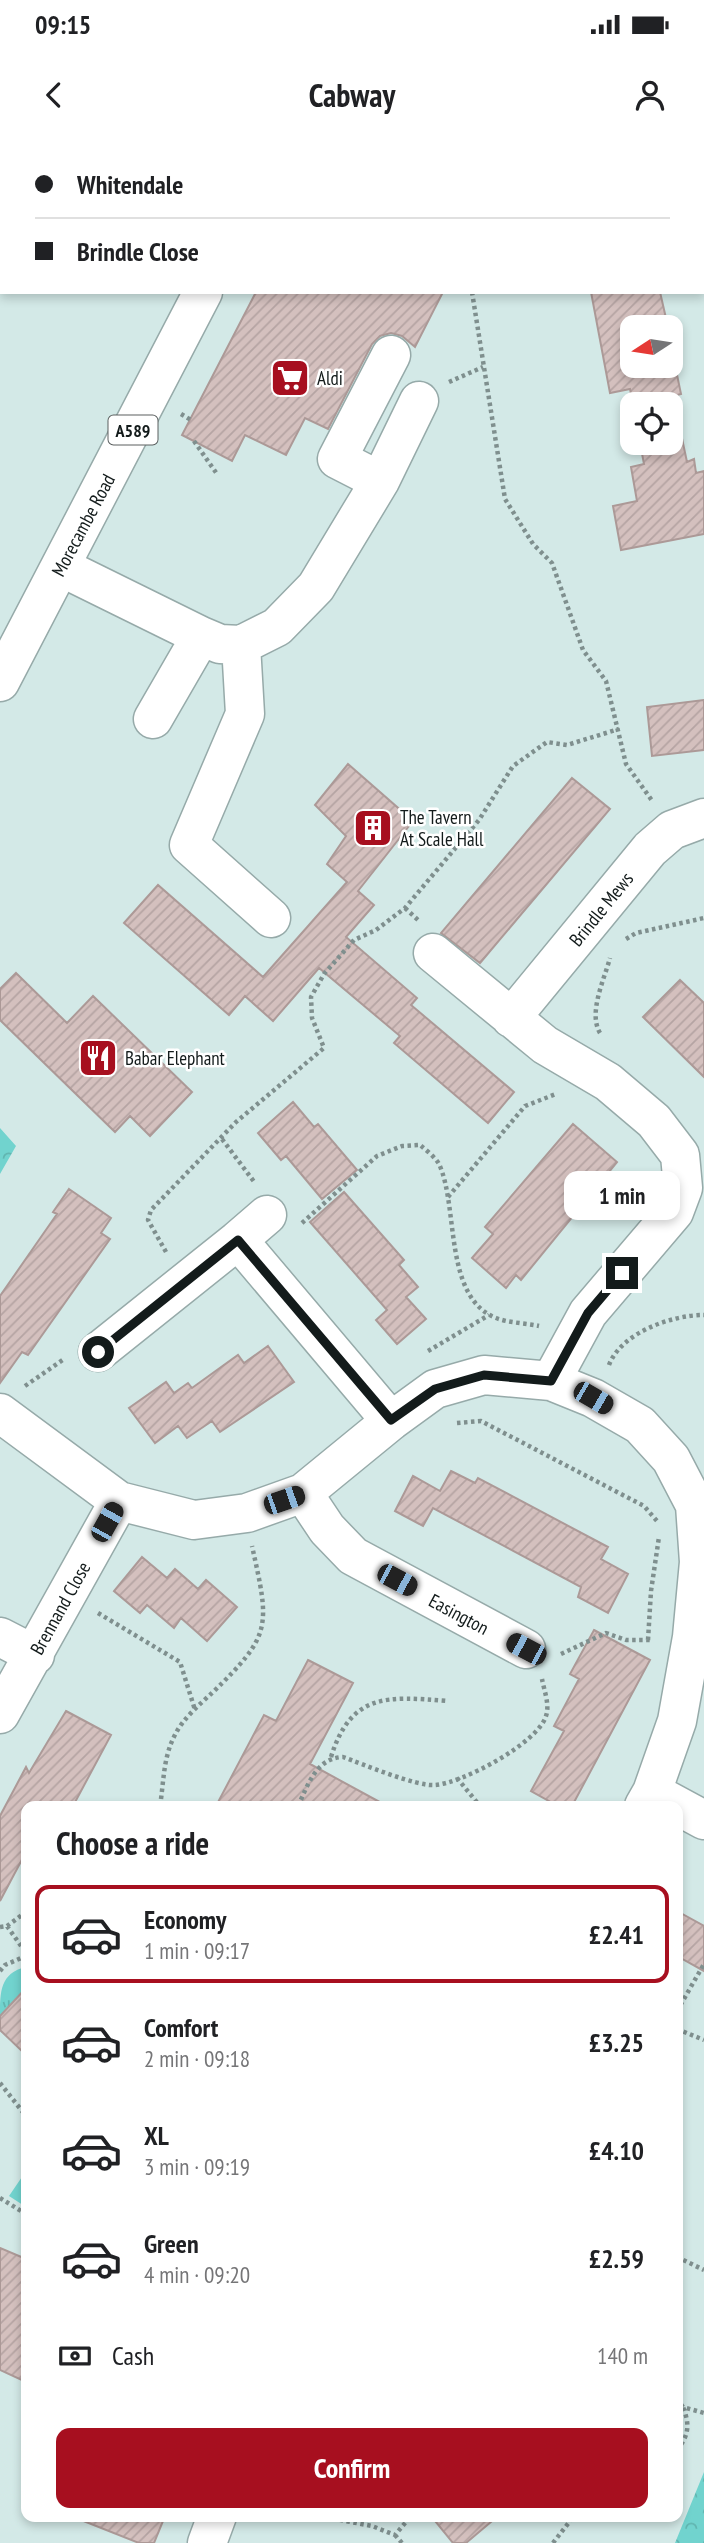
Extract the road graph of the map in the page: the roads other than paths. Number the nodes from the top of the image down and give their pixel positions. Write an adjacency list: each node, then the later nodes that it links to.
1 (202, 294): 5 (street, Morecambe Road / A589)
2 (391, 355): 4 (street)
3 (419, 401): 4 (street)
4 (380, 481): 7 (street)
5 (61, 566): 6 (street); 8 (street, Morecambe Road / A589)
6 (201, 636): 7 (street); 9 (street)
7 (241, 645): 11 (street)
8 (0, 682)
9 (153, 719)
10 (688, 824): 13 (street, Brindle Mews)
11 (271, 918)
12 (433, 953): 13 (street)
13 (511, 1018): 17 (street)
14 (271, 1212): 15 (street)
15 (238, 1240): 16 (street); 19 (street)
16 (98, 1352)
17 (551, 1381): 19 (street); 22 (street)
18 (9, 1401): 21 (street)
19 (391, 1420): 20 (street)
20 (303, 1493): 21 (street); 24 (street, Easington)
21 (119, 1502): 25 (street, Brennand Close)
22 (699, 1505): 27 (street)
23 (0, 1637): 25 (street)
24 (532, 1654)
25 (35, 1655): 26 (street, Brennand Close)
26 (0, 1714)
27 (648, 1799)
28 (683, 1812): 29 (street)
29 (704, 1820)
30 (215, 2522): 31 (street)
31 (207, 2543)

